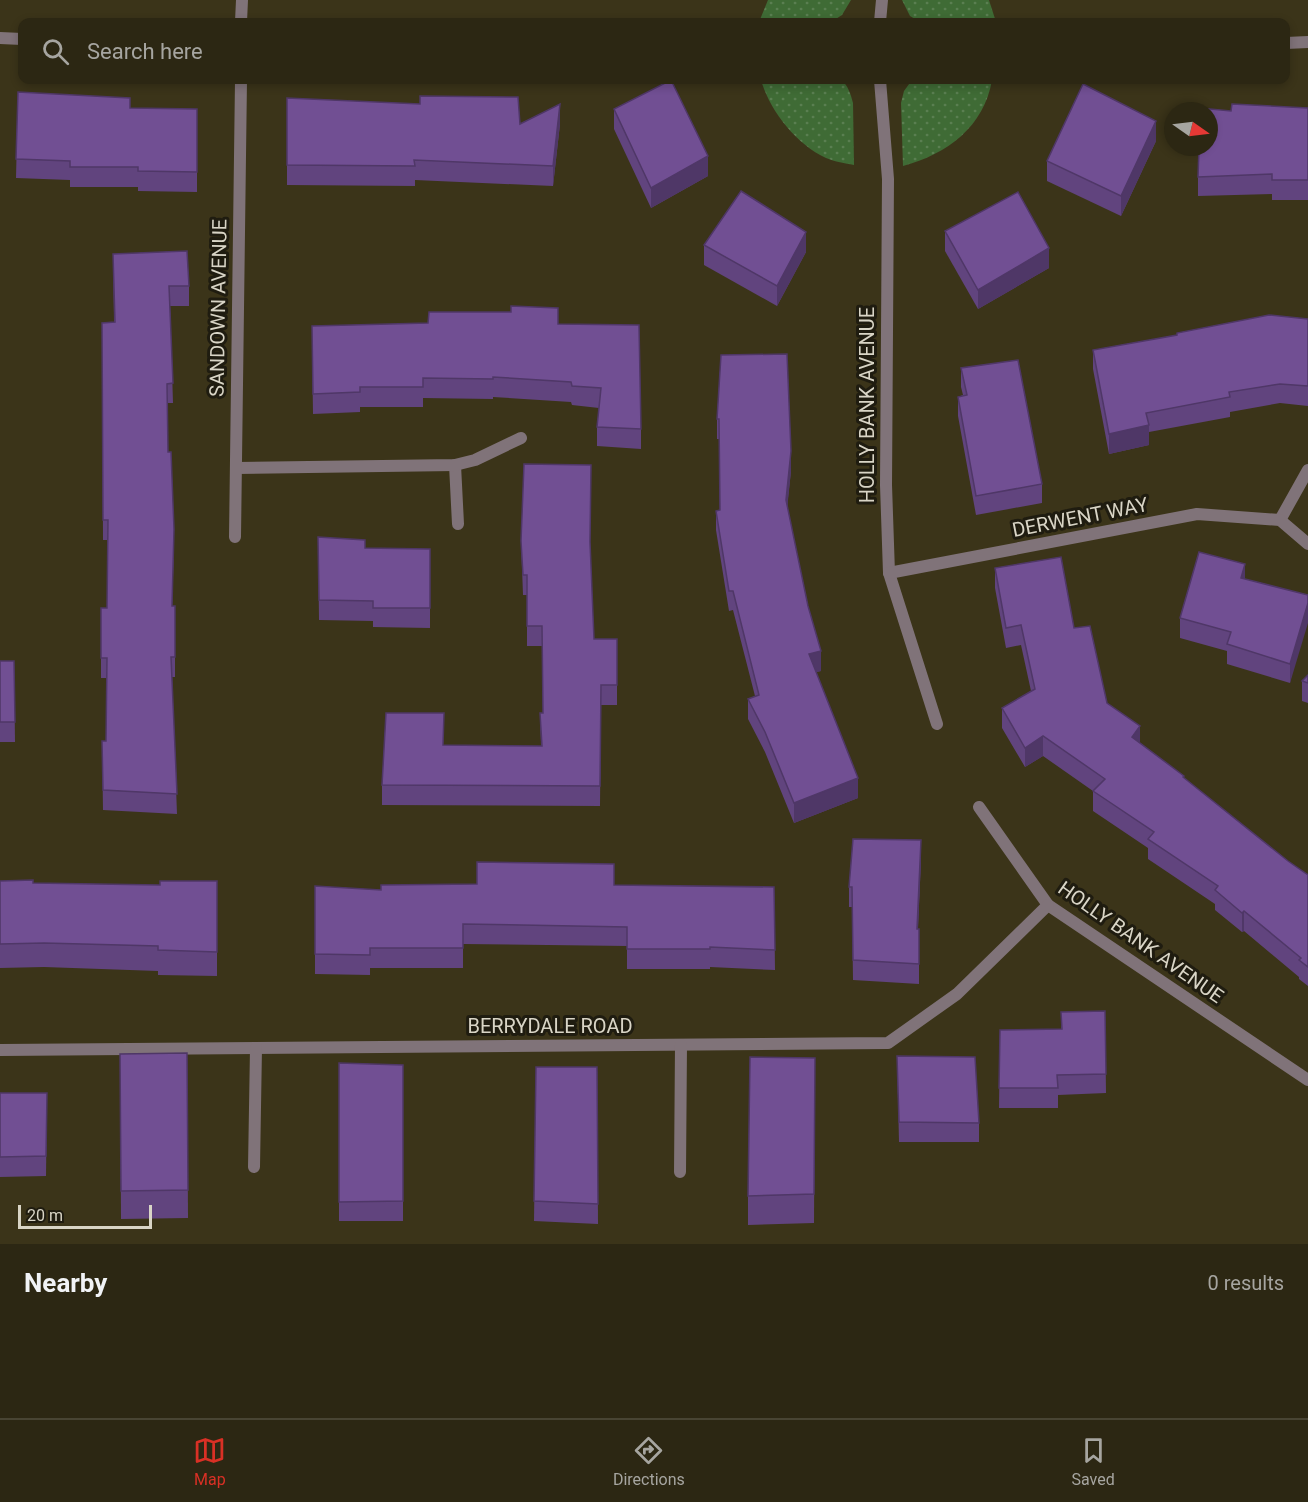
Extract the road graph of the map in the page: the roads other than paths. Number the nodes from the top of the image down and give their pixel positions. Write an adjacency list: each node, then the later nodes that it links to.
1 (242, 0): 3 (street)
2 (882, 0): 4 (street)
3 (241, 18)
4 (880, 18)
5 (0, 38): 6 (street)
6 (18, 39)
7 (1308, 42): 8 (street)
8 (1290, 43)
9 (241, 84): 13 (street, SANDOWN AVENUE)
10 (880, 84): 19 (street, HOLLY BANK AVENUE)
11 (520, 438): 12 (street)
12 (454, 465): 13 (street); 16 (street)
13 (236, 468): 17 (street, SANDOWN AVENUE)
14 (1308, 470): 15 (street)
15 (1280, 520): 18 (street); 19 (street, DERWENT WAY)
16 (458, 524)
17 (235, 537)
18 (1308, 544)
19 (889, 573): 20 (street, HOLLY BANK AVENUE)
20 (937, 724)
21 (979, 807): 22 (street, HOLLY BANK AVENUE)
22 (1048, 905): 23 (street, BERRYDALE ROAD); 26 (street, HOLLY BANK AVENUE)
23 (681, 1045): 24 (street, BERRYDALE ROAD); 28 (street)
24 (256, 1048): 25 (street, BERRYDALE ROAD); 27 (street)
25 (0, 1050)
26 (1308, 1080)
27 (254, 1167)
28 (680, 1172)

